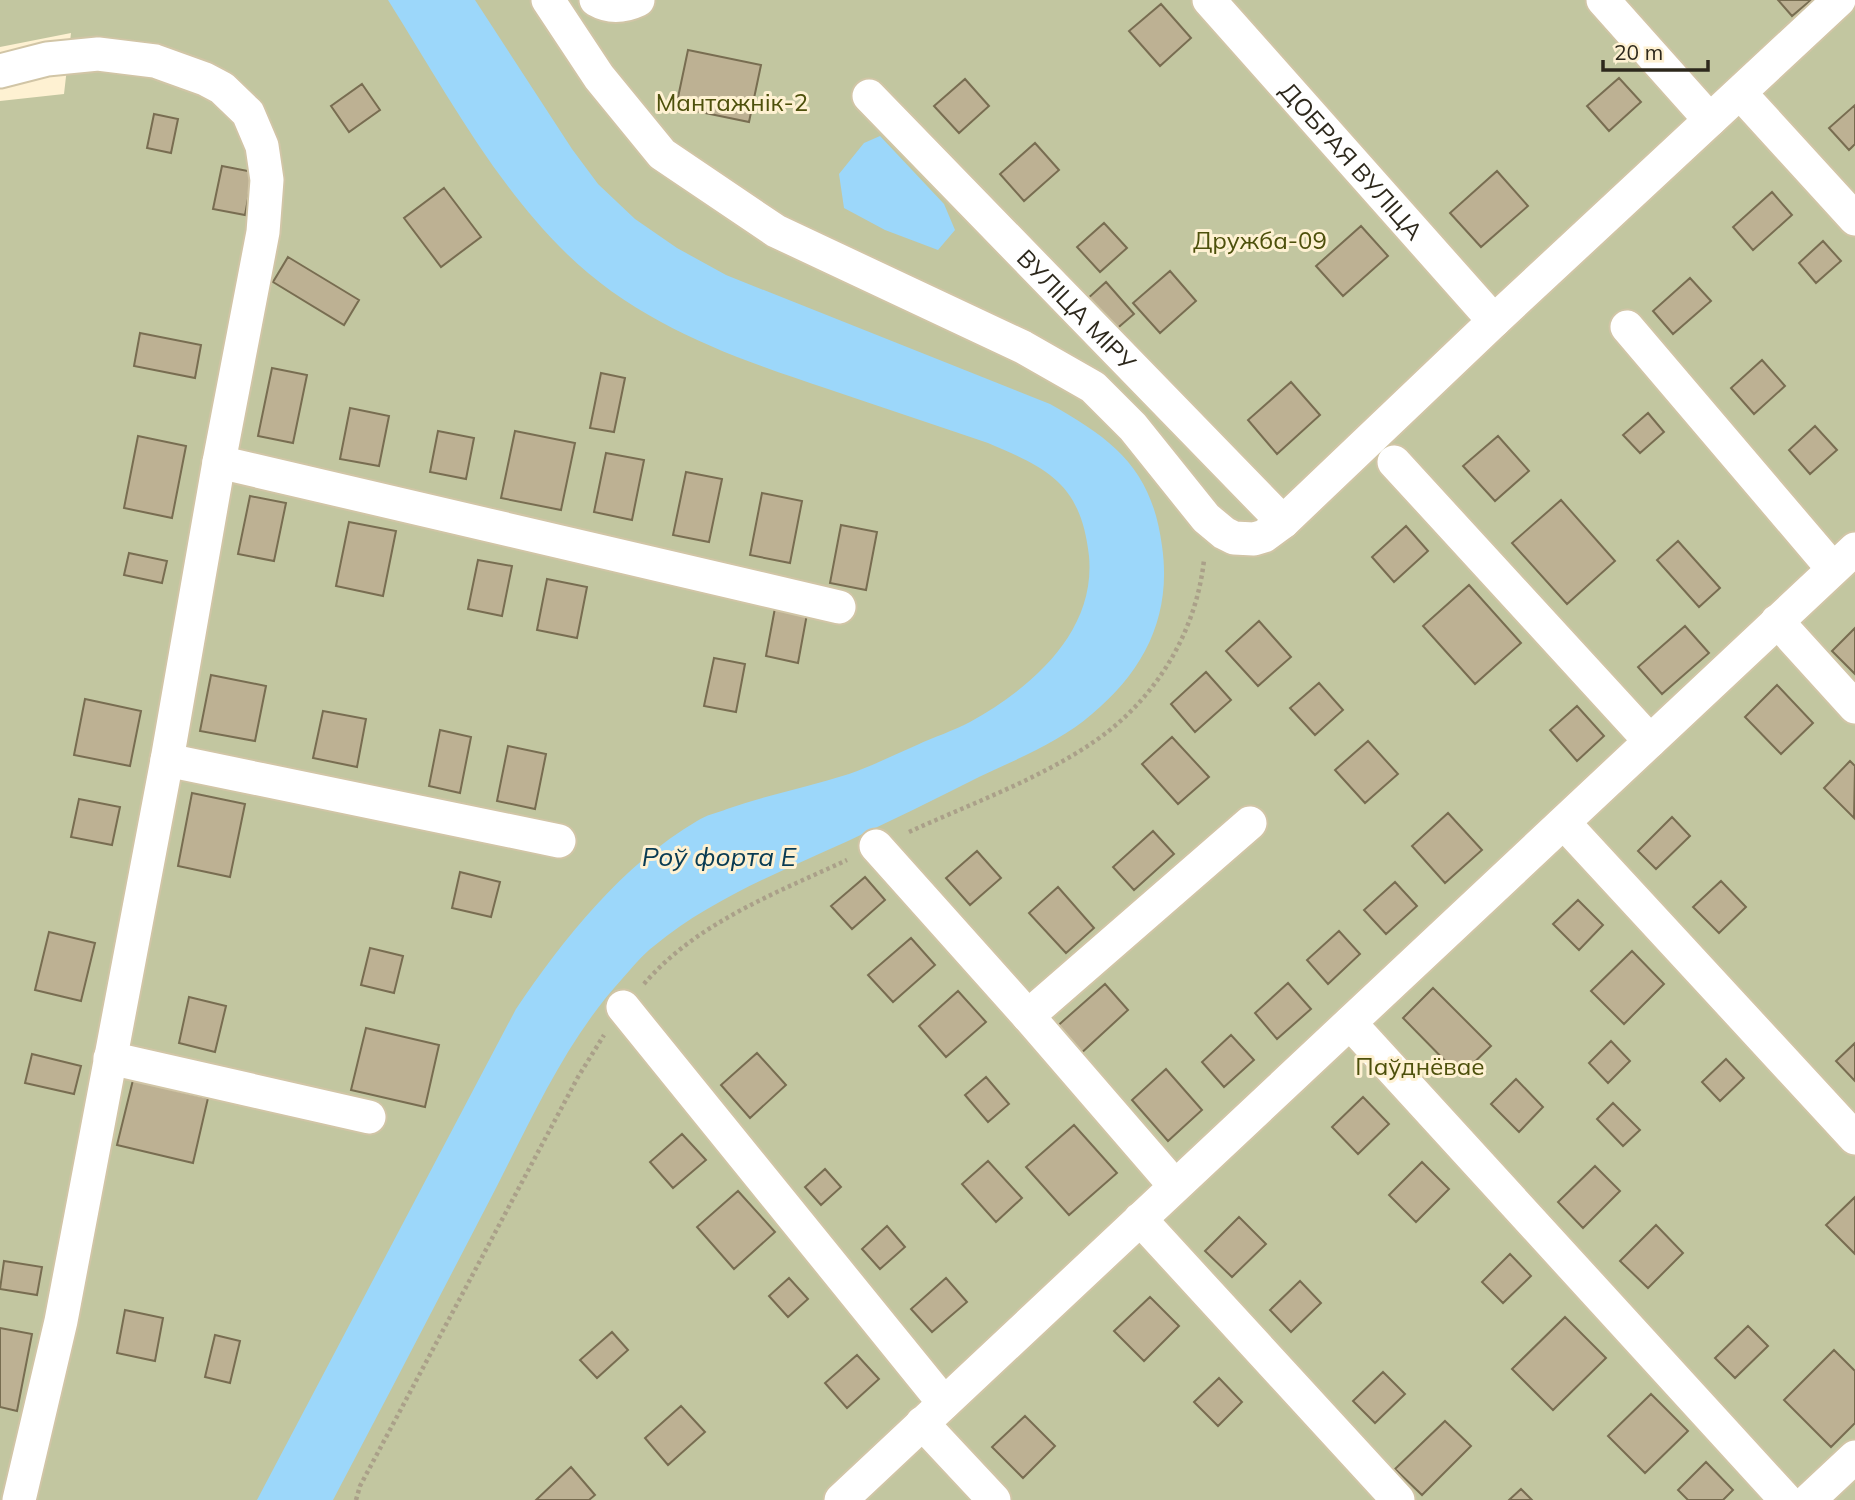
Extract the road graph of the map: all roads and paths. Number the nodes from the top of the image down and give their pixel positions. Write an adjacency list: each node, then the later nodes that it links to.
1 (548, 0): 16 (lane)
2 (596, 0): 3 (lane)
3 (638, 0)
4 (1209, 0): 12 (lane, ДОБРАЯ ВУЛІЦА)
5 (1603, 0): 10 (lane)
6 (1839, 0): 8 (lane)
7 (0, 71): 14 (lane)
8 (1740, 93): 10 (lane); 11 (lane)
9 (869, 96): 17 (lane, ВУЛІЦА МІРУ)
10 (1710, 120): 12 (lane)
11 (1855, 219)
12 (1494, 321): 17 (lane)
13 (1627, 327): 18 (lane)
14 (219, 462): 19 (lane); 23 (lane)
15 (1394, 462): 22 (lane)
16 (1206, 518): 17 (lane); 27 (path)
17 (1283, 522)
18 (1844, 559): 20 (lane)
19 (839, 607)
20 (1777, 621): 21 (lane); 22 (lane)
21 (1855, 707)
22 (1650, 741): 24 (lane)
23 (167, 760): 26 (lane); 31 (lane)
24 (1564, 822): 30 (lane); 33 (lane)
25 (1250, 823): 29 (lane)
26 (559, 842)
27 (876, 846): 28 (path); 29 (lane)
28 (623, 1007): 36 (lane); 39 (path)
29 (1028, 1016): 34 (lane)
30 (1350, 1023): 34 (lane); 43 (lane)
31 (110, 1058): 32 (lane); 38 (lane)
32 (369, 1117)
33 (1855, 1138)
34 (1175, 1186): 35 (lane)
35 (1140, 1219): 36 (lane); 42 (lane)
36 (933, 1413): 40 (lane); 41 (lane)
37 (1855, 1457): 44 (lane)
38 (19, 1500)
39 (356, 1500)
40 (841, 1500)
41 (994, 1500)
42 (1398, 1500)
43 (1786, 1500)
44 (1809, 1500)

